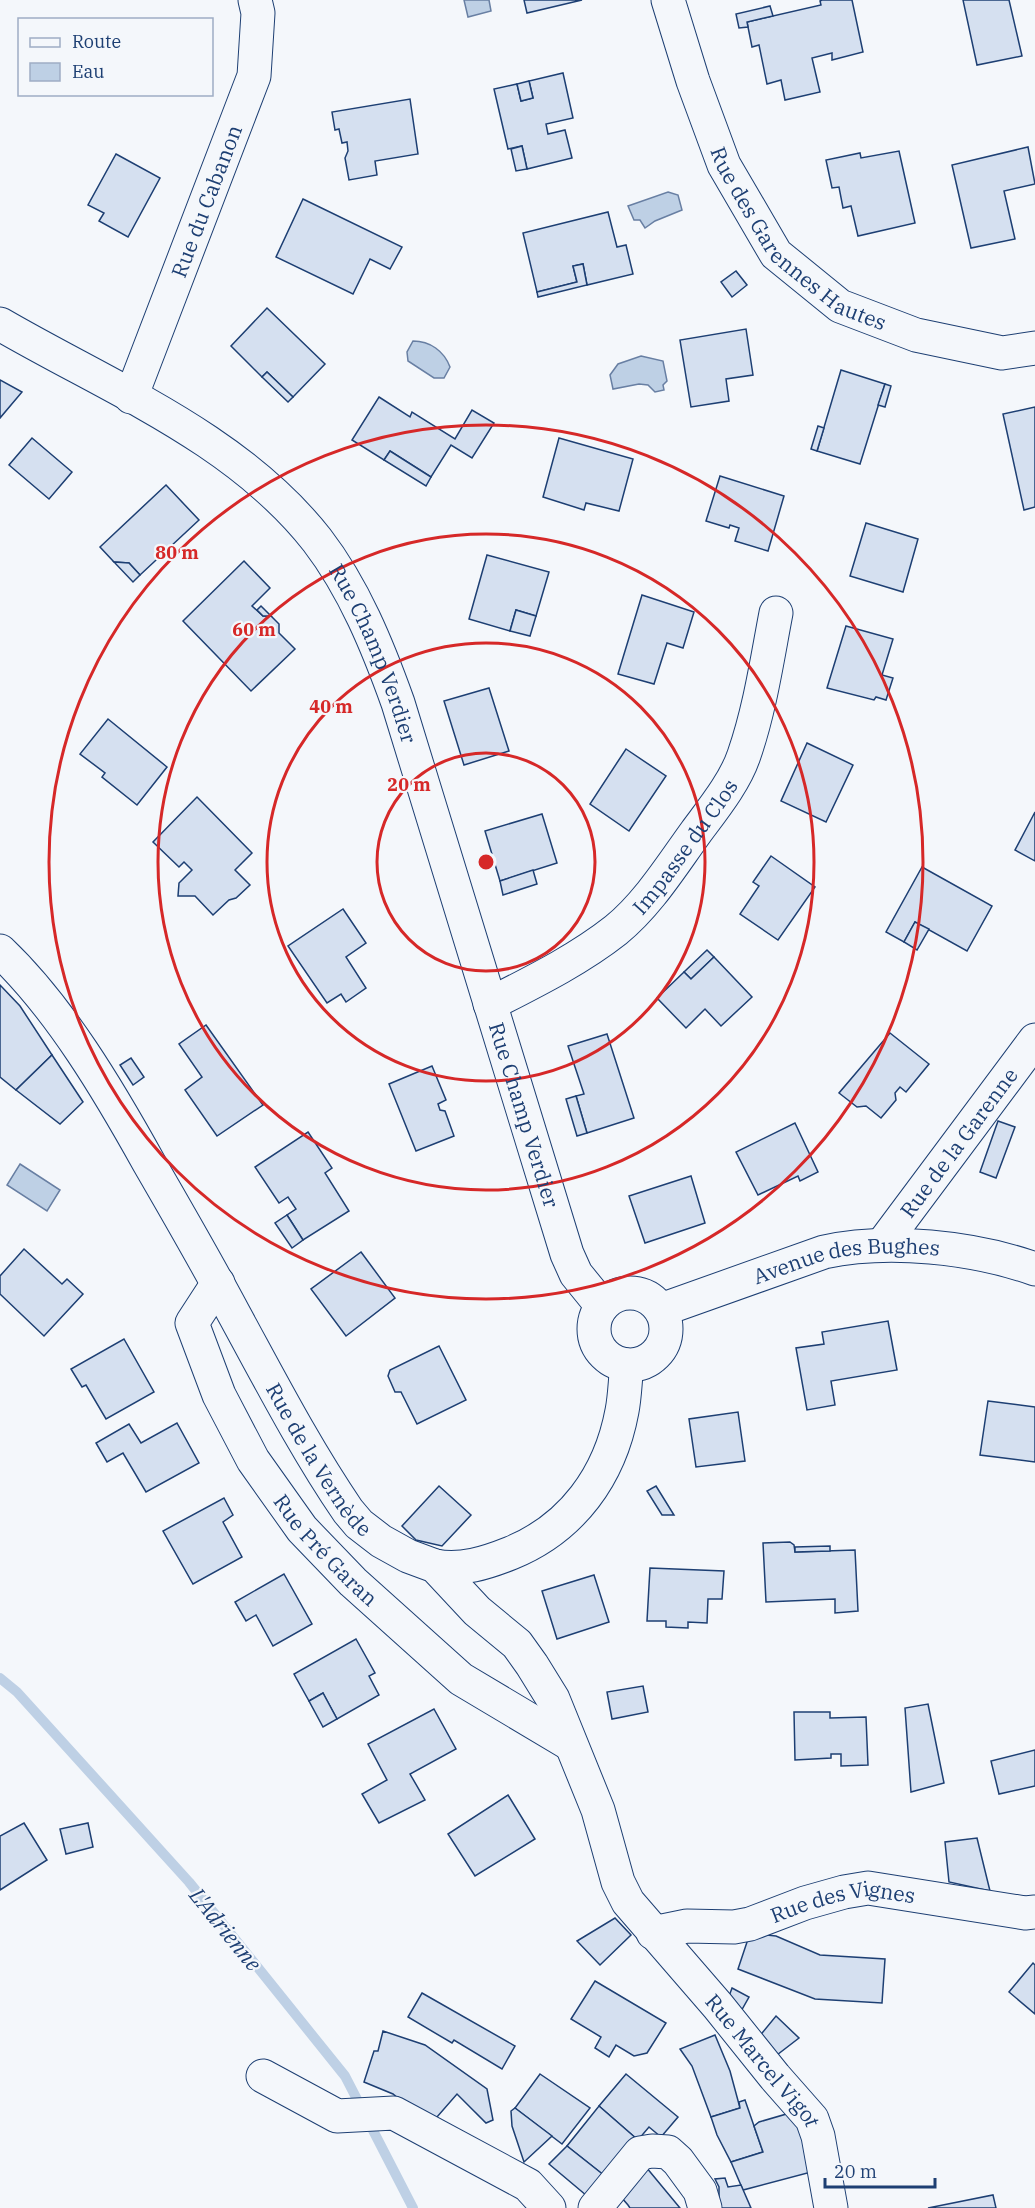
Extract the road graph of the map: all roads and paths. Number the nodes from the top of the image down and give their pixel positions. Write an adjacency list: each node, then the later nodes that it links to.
1 (255, 0): 5 (street, Rue du Cabanon)
2 (668, 0): 4 (street, Rue des Garennes Hautes)
3 (0, 324): 5 (street, Rue Champ Verdier)
4 (1035, 348)
5 (131, 397): 8 (street, Rue Champ Verdier)
6 (776, 613): 8 (street, Impasse du Clos)
7 (0, 951): 12 (street, Rue de la Vernède)
8 (490, 1004): 13 (street, Rue Champ Verdier)
9 (1035, 1040): 10 (street, Rue de la Garenne)
10 (882, 1245): 11 (street, Avenue des Bughes); 14 (street, Avenue des Bughes)
11 (1035, 1269)
12 (218, 1283): 16 (street, Rue de la Vernède); 17 (street, Rue Pré Garan)
13 (602, 1306): 14 (street); 15 (street)
14 (661, 1310): 15 (street)
15 (627, 1365): 16 (street)
16 (435, 1566): 17 (street, Rue de la Vernède)
17 (570, 1744): 19 (street, Rue de la Vernède)
18 (1035, 1912): 19 (street, Rue des Vignes)
19 (653, 1933): 24 (street, Rue Marcel Vigot)
20 (263, 2076): 21 (street)
21 (549, 2208)
22 (595, 2208): 23 (street)
23 (705, 2208)
24 (831, 2208)

